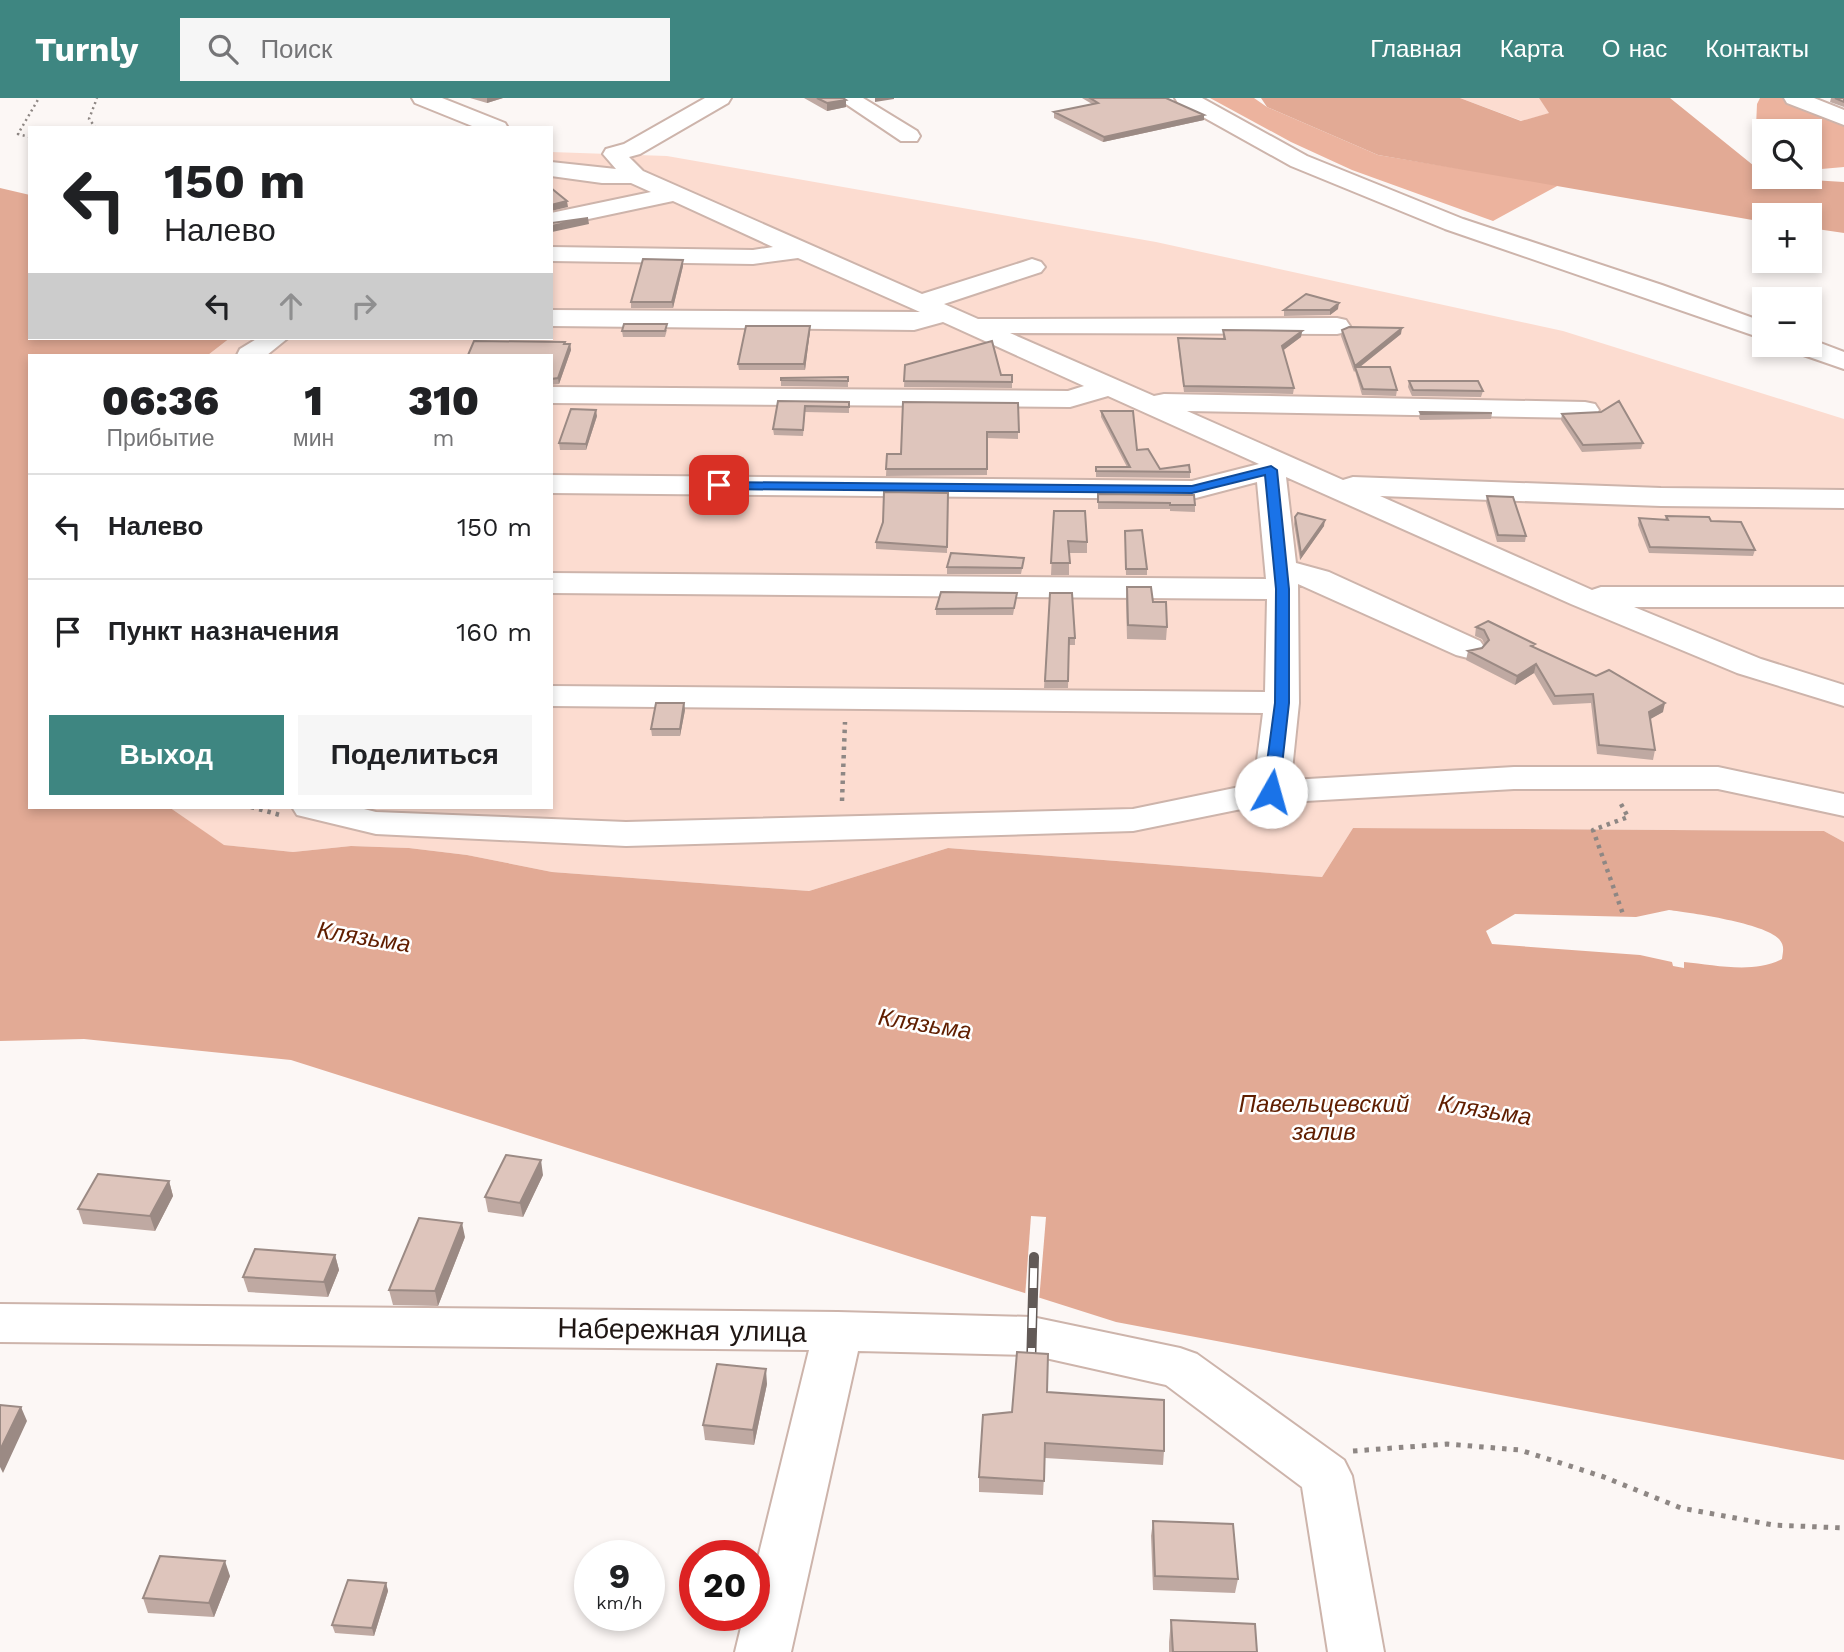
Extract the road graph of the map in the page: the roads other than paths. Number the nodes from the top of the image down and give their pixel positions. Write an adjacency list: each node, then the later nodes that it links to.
1 (423, 98): 7 (street)
2 (720, 98): 10 (street)
3 (848, 98): 8 (street)
4 (1186, 98): 21 (street)
5 (1802, 99): 6 (street)
6 (1844, 118)
7 (492, 126)
8 (909, 136)
9 (553, 148): 10 (street)
10 (614, 154): 12 (street)
11 (553, 169): 12 (street)
12 (635, 176): 13 (street)
13 (675, 194): 14 (street); 15 (street)
14 (553, 220)
15 (801, 250): 16 (street); 18 (street)
16 (553, 254)
17 (1032, 267): 18 (street)
18 (945, 314): 19 (street); 20 (street); 26 (street)
19 (553, 318)
20 (1338, 326)
21 (1752, 327)
22 (272, 340): 24 (street)
23 (1822, 353): 25 (street)
24 (251, 354)
25 (1844, 361)
26 (1110, 387): 27 (street); 28 (street)
27 (553, 394)
28 (1139, 400): 29 (street); 30 (street)
29 (1586, 410)
30 (1278, 467): 31 (street); 32 (street); 34 (street)
31 (553, 484)
32 (1331, 485): 33 (street); 36 (street)
33 (1844, 499)
34 (1282, 579): 35 (street); 38 (street); 41 (street)
35 (553, 583)
36 (1582, 597): 37 (street); 40 (street)
37 (1844, 597)
38 (1468, 648)
39 (553, 696): 41 (street)
40 (1844, 696)
41 (1282, 703): 42 (street)
42 (1271, 792): 43 (street); 44 (street)
43 (1844, 806)
44 (318, 809)
45 (0, 1323): 46 (street, Набережная улица)
46 (838, 1332): 47 (street); 48 (street, Набережная улица)
47 (763, 1652)
48 (1356, 1652)

